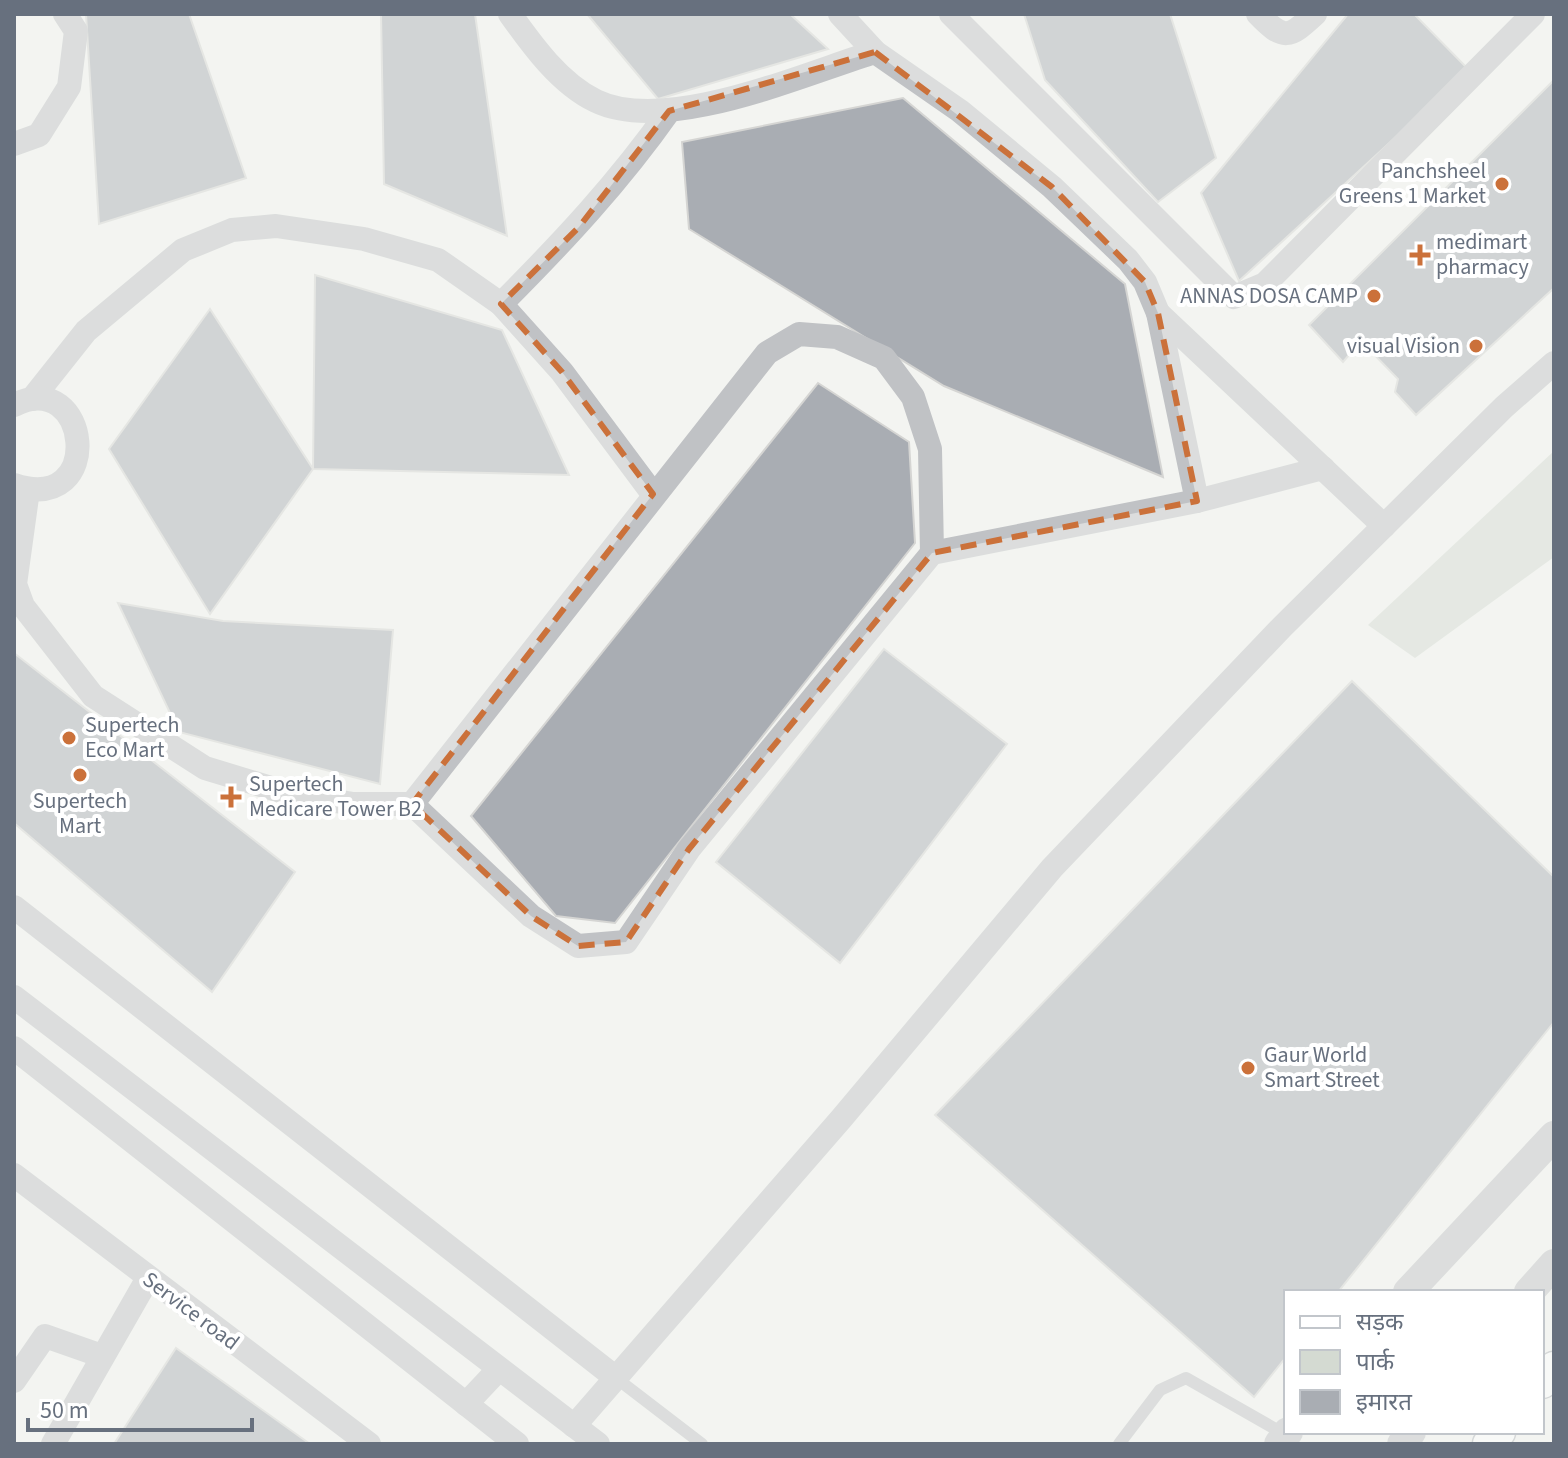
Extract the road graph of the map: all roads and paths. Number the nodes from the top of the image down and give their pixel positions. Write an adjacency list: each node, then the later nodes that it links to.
1 (65, 14): 10 (street)
2 (510, 14): 9 (street)
3 (840, 14): 8 (street)
4 (951, 14): 7 (street)
5 (1258, 14): 6 (street)
6 (1315, 14)
7 (1533, 14)
8 (875, 52): 9 (street); 12 (street)
9 (669, 111): 11 (street)
10 (14, 144)
11 (501, 304): 14 (street); 17 (street)
12 (1158, 313): 15 (street); 18 (street)
13 (1554, 363): 19 (street)
14 (23, 402): 16 (street)
15 (1323, 468): 18 (street); 19 (street)
16 (21, 487): 21 (street)
17 (653, 494): 20 (street); 21 (street)
18 (1197, 501): 20 (street)
19 (1384, 526): 33 (street)
20 (932, 553): 21 (street)
21 (412, 804)
22 (14, 907): 33 (street)
23 (14, 997): 32 (street)
24 (14, 1048): 35 (street)
25 (1554, 1136): 29 (street)
26 (14, 1175): 28 (street, Service road)
27 (1554, 1264): 30 (street)
28 (148, 1278): 31 (street); 39 (street, Service road)
29 (1410, 1290)
30 (1531, 1290)
31 (102, 1356): 34 (street); 38 (street)
32 (498, 1370): 35 (street); 36 (street)
33 (616, 1378): 36 (street); 42 (lane)
34 (14, 1381)
35 (466, 1404): 40 (street)
36 (574, 1426): 41 (street)
37 (1284, 1437): 43 (lane)
38 (53, 1444)
39 (369, 1444)
40 (517, 1444)
41 (598, 1444)
42 (702, 1444)
43 (1119, 1444)

